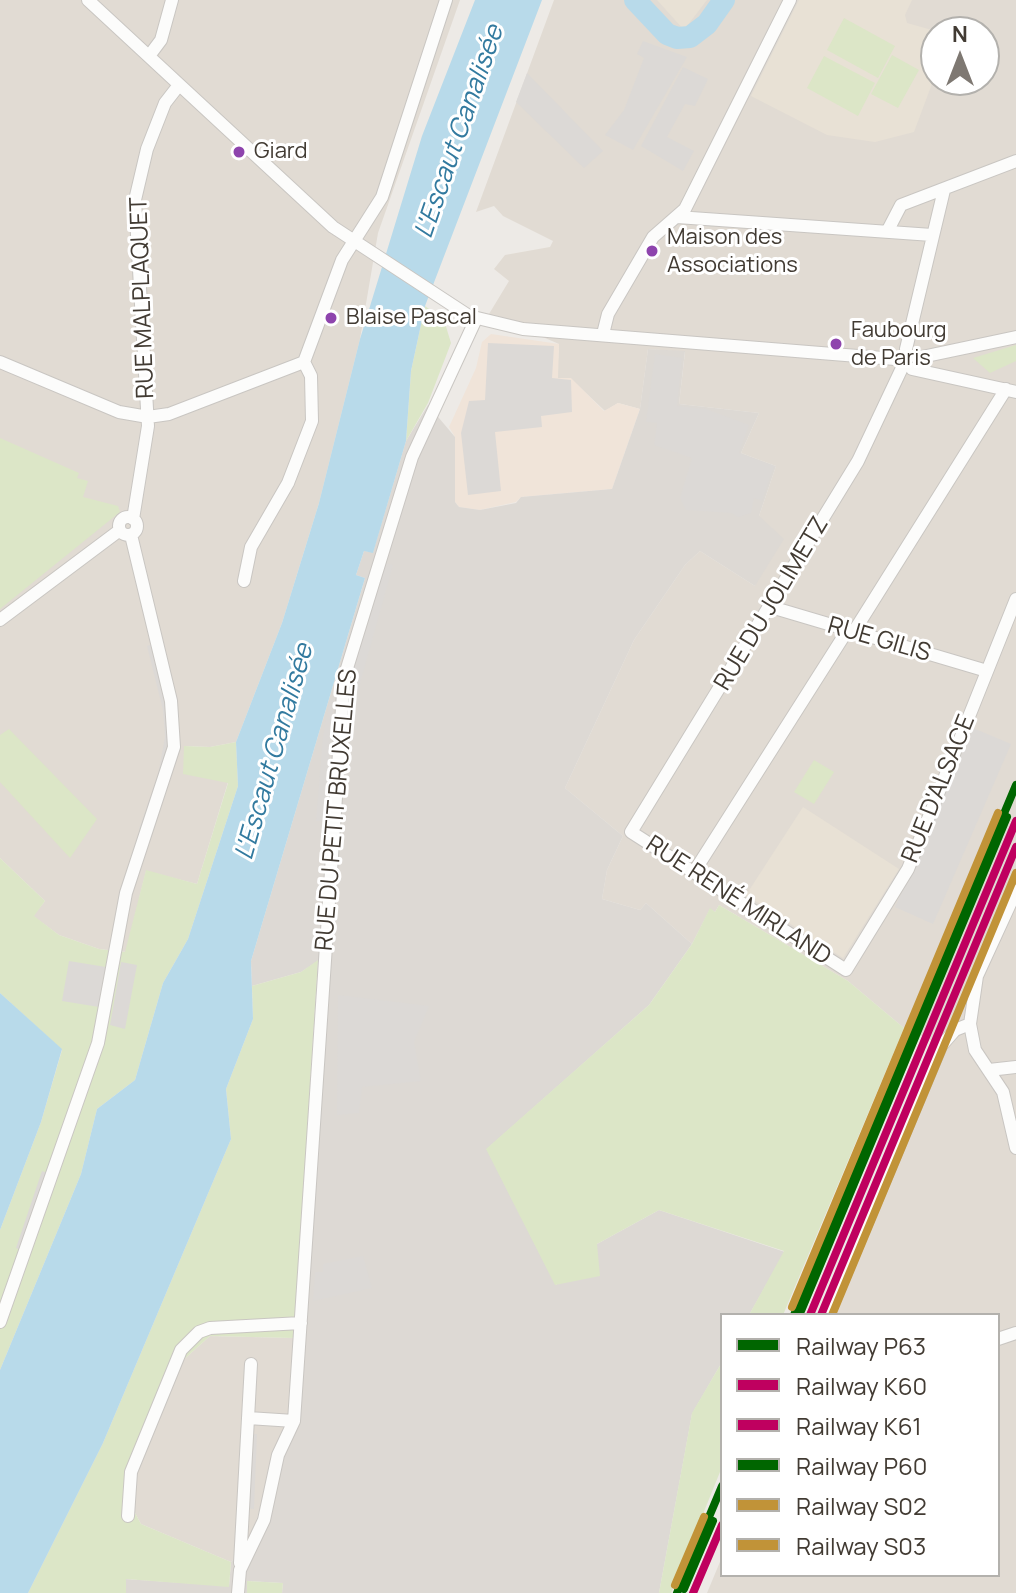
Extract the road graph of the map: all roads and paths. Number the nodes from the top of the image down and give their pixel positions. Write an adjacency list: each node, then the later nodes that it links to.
1 (88, 0): 5 (street)
2 (172, 0): 5 (street)
3 (446, 0): 12 (street)
4 (790, 0): 9 (street)
5 (149, 56): 6 (street)
6 (179, 85): 12 (street); 20 (street, RUE MALPLAQUET)
7 (1016, 161): 8 (street)
8 (944, 190): 10 (street); 11 (street, RUE DU JOLIMETZ)
9 (677, 217): 10 (street); 14 (street)
10 (888, 230): 11 (street)
11 (932, 235): 16 (street, RUE DU JOLIMETZ)
12 (352, 242): 13 (street); 18 (street)
13 (476, 319): 14 (street); 38 (street, RUE DU PETIT BRUXELLES)
14 (603, 334): 16 (street)
15 (1016, 337): 16 (street)
16 (906, 361): 19 (street); 24 (street, RUE DU JOLIMETZ)
17 (0, 362): 20 (street)
18 (304, 362): 20 (street); 22 (street)
19 (1011, 390): 26 (street)
20 (148, 417): 21 (street, RUE MALPLAQUET)
21 (125, 532): 25 (street); 37 (street)
22 (244, 581)
23 (1016, 599): 27 (street, RUE D'ALSACE)
24 (771, 607): 26 (street, RUE GILIS); 28 (street, RUE DU JOLIMETZ)
25 (0, 620)
26 (850, 632): 27 (street, RUE GILIS); 29 (street)
27 (987, 671): 31 (street, RUE D'ALSACE)
28 (631, 832): 29 (street, RUE RENÉ MIRLAND)
29 (694, 872): 31 (street, RUE RENÉ MIRLAND)
30 (1016, 891): 32 (street)
31 (846, 970)
32 (970, 1024): 34 (street); 36 (street)
33 (1016, 1067): 34 (street)
34 (989, 1070): 35 (street)
35 (1016, 1148)
36 (829, 1313)
37 (0, 1322)
38 (301, 1323): 41 (street, RUE DU PETIT BRUXELLES); 42 (street)
39 (251, 1364): 40 (street)
40 (248, 1418): 41 (street); 43 (street)
41 (294, 1421): 43 (street)
42 (128, 1516)
43 (240, 1570): 44 (street)
44 (238, 1593)

